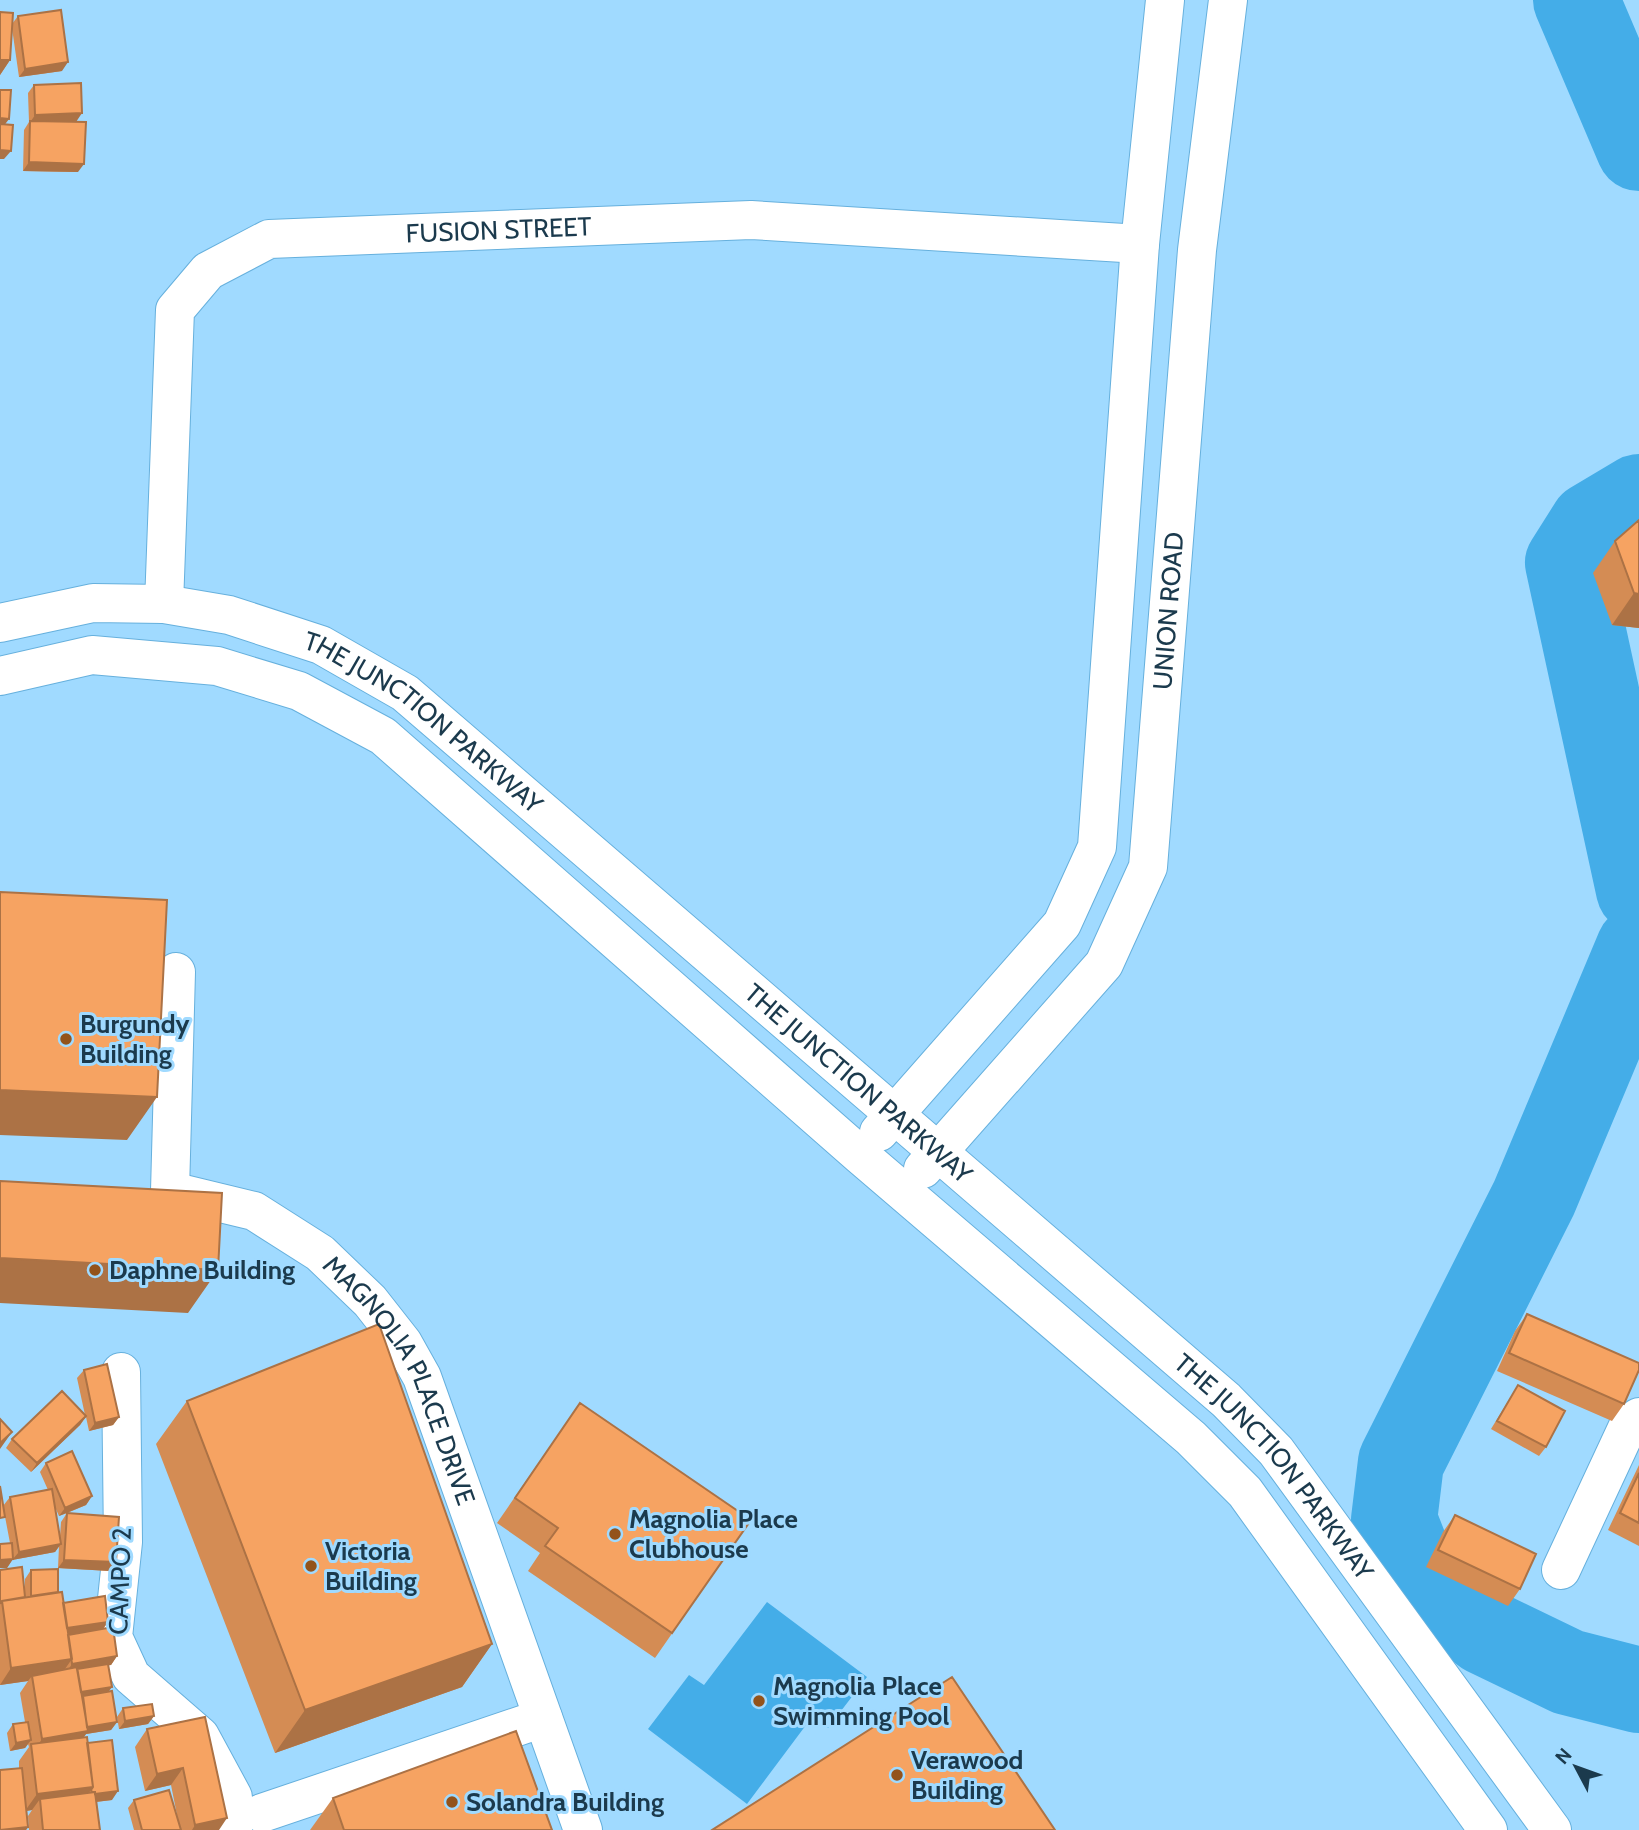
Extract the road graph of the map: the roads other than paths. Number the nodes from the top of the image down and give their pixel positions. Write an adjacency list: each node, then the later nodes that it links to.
1 (1165, 0): 3 (street, UNION ROAD)
2 (1228, 0): 9 (street, UNION ROAD)
3 (1140, 244): 4 (street, FUSION STREET); 8 (street, UNION ROAD)
4 (164, 604): 5 (street, THE JUNCTION PARKWAY); 8 (street, THE JUNCTION PARKWAY)
5 (0, 623)
6 (0, 676): 10 (street, THE JUNCTION PARKWAY)
7 (176, 972): 12 (street)
8 (894, 1113): 9 (street, THE JUNCTION PARKWAY); 10 (street, UNION ROAD)
9 (938, 1150): 13 (street, UNION ROAD); 21 (street, THE JUNCTION PARKWAY)
10 (860, 1155): 13 (street, THE JUNCTION PARKWAY)
11 (131, 1190): 12 (street, MAGNOLIA PLACE DRIVE)
12 (170, 1191): 17 (street, MAGNOLIA PLACE DRIVE)
13 (904, 1193): 20 (street, THE JUNCTION PARKWAY)
14 (121, 1372): 18 (street, CAMPO 2)
15 (1639, 1417): 16 (street)
16 (1561, 1570)
17 (543, 1718): 18 (street); 19 (street, MAGNOLIA PLACE DRIVE)
18 (247, 1821)
19 (583, 1830)
20 (1488, 1830)
21 (1552, 1830)

